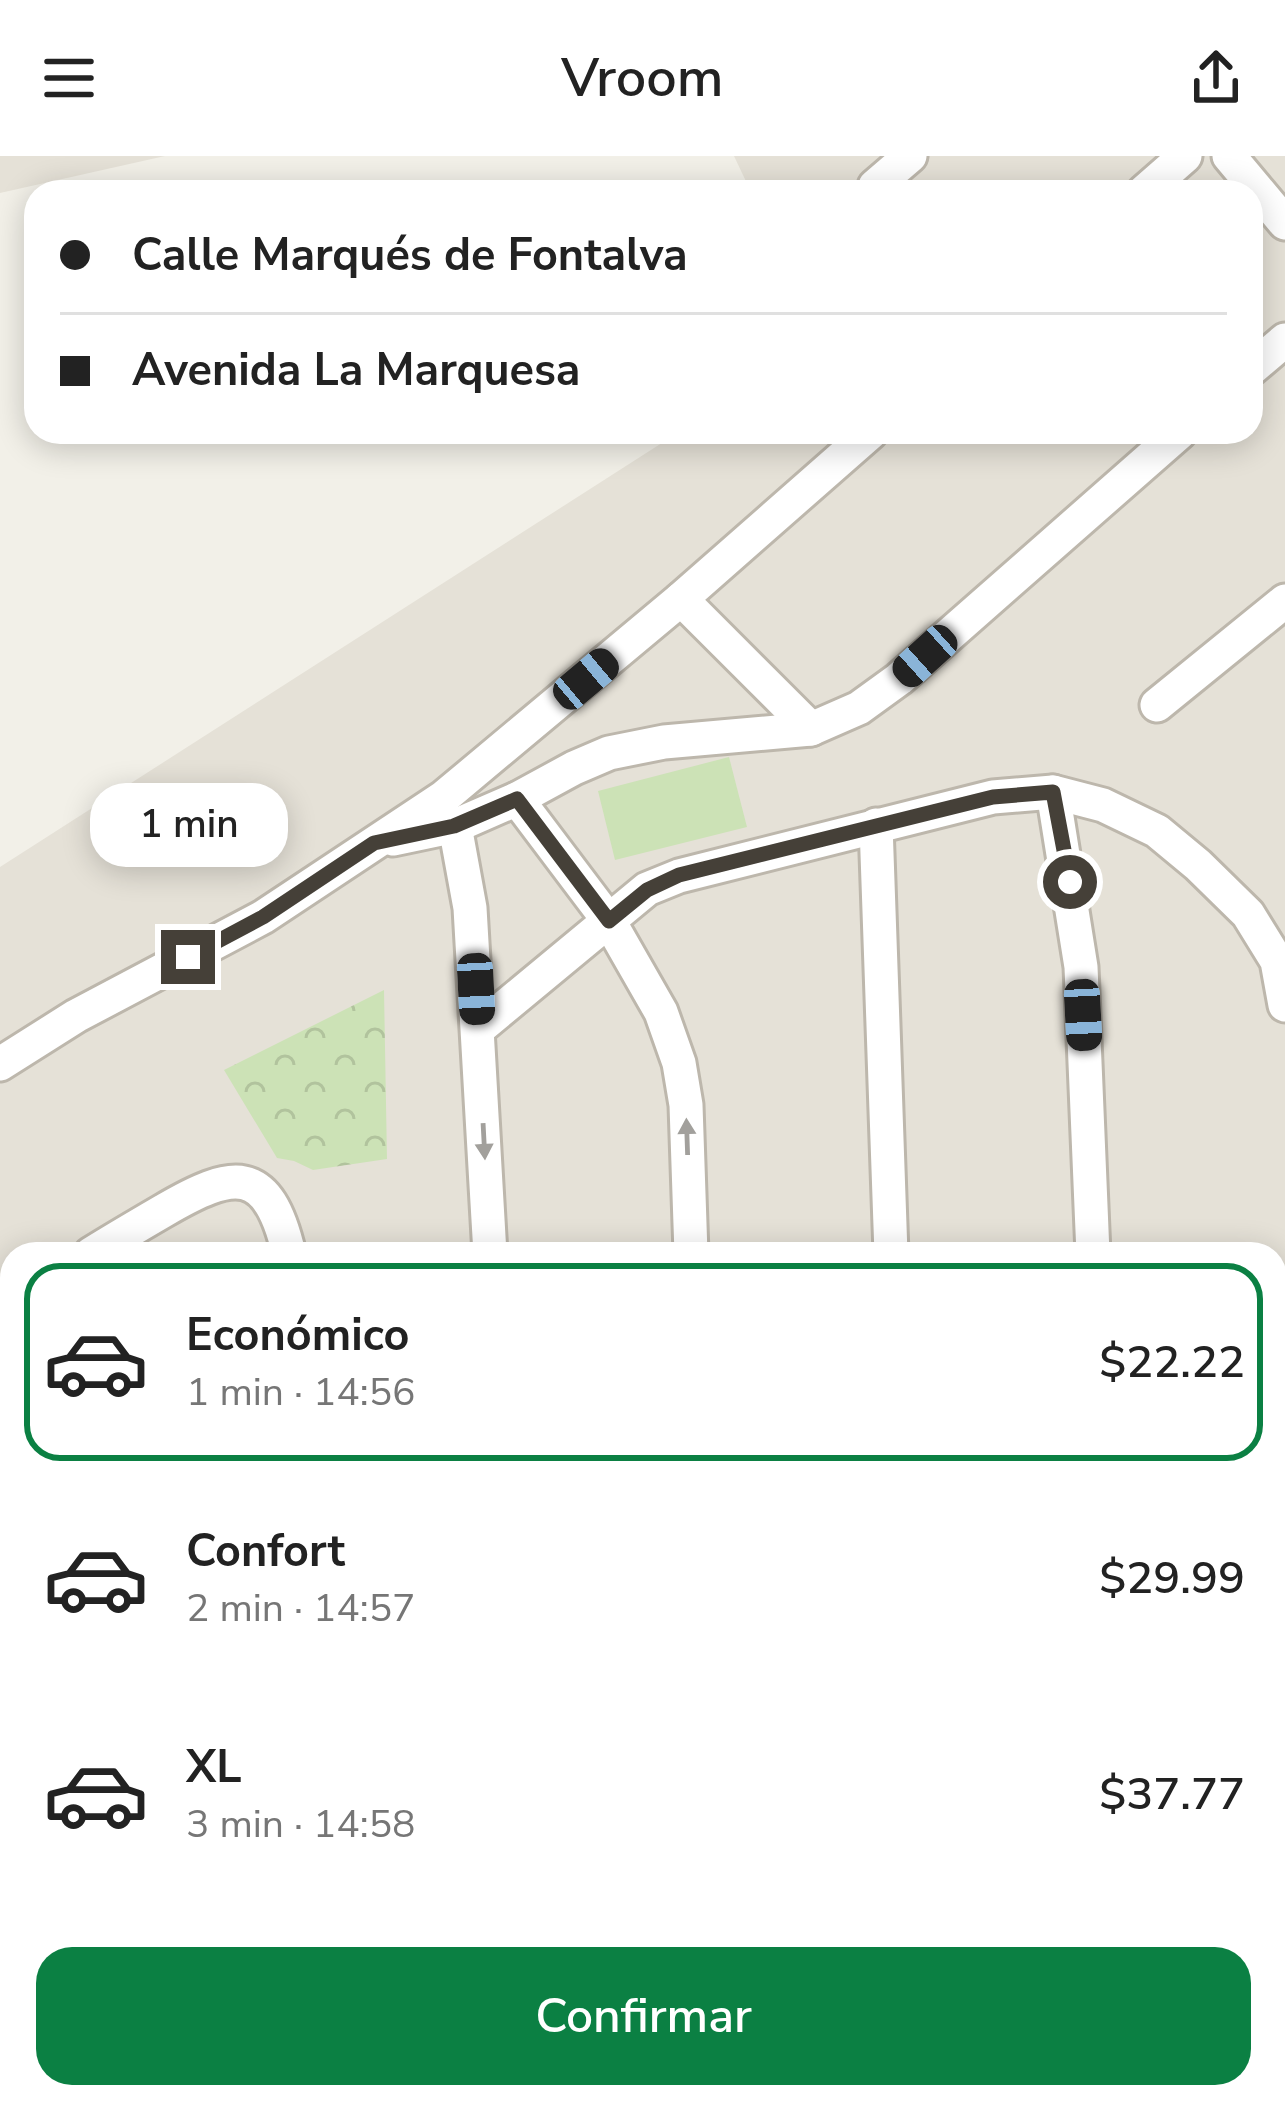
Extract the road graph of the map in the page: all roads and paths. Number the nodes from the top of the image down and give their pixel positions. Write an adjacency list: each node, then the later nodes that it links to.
1 (910, 156): 4 (street)
2 (1185, 156): 5 (street)
3 (1229, 156): 6 (street)
4 (882, 180)
5 (1158, 180)
6 (1249, 180)
7 (1263, 197): 8 (street)
8 (1285, 223)
9 (858, 444): 11 (street)
10 (1166, 444): 14 (street)
11 (681, 599): 14 (street); 19 (street)
12 (1285, 601): 13 (street)
13 (1157, 705)
14 (811, 729): 16 (street)
15 (1053, 792): 17 (street); 21 (street); 29 (street)
16 (517, 799): 18 (street); 20 (street)
17 (876, 825): 20 (street); 28 (street)
18 (454, 826): 19 (street); 22 (street)
19 (374, 843): 23 (street)
20 (609, 921): 22 (street); 27 (street, one-way to 20)
21 (1285, 1005)
22 (478, 1029): 26 (street, one-way to 26)
23 (0, 1064)
24 (113, 1242): 25 (street)
25 (286, 1242)
26 (489, 1242)
27 (691, 1242)
28 (891, 1242)
29 (1093, 1242)

